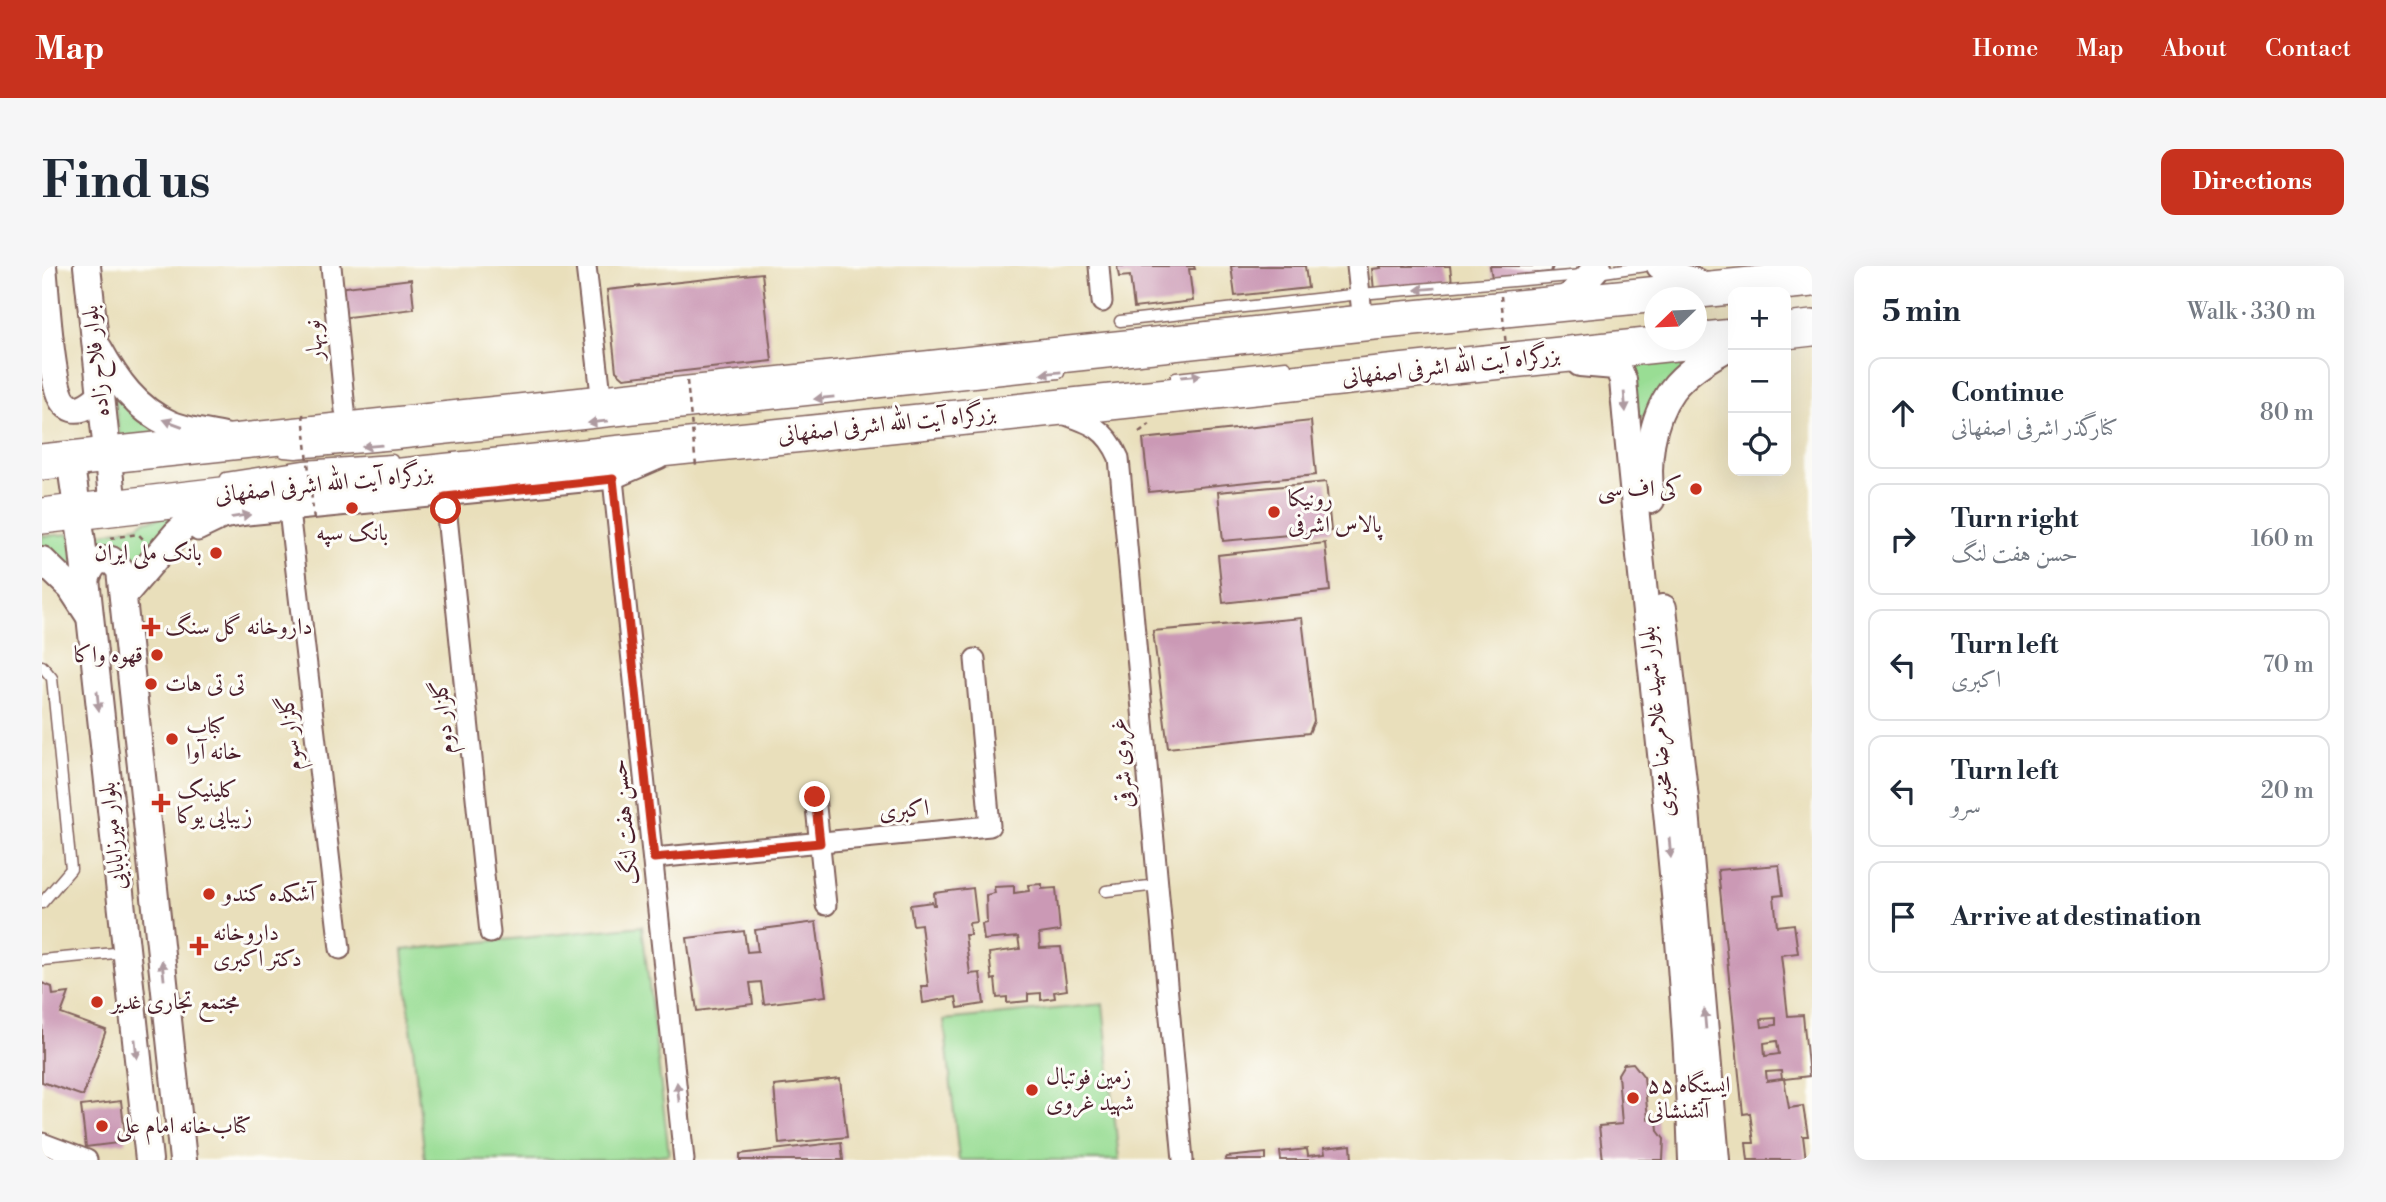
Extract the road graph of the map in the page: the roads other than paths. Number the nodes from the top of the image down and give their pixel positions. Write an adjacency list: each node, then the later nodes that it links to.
1 (43, 266): 20 (main road, بلوار فلاح زاده)
2 (87, 266): 19 (main road, بلوار فلاح زاده)
3 (331, 266): 30 (street, نوبهار)
4 (586, 266): 27 (street)
5 (1099, 266): 12 (street)
6 (1357, 266): 14 (street)
7 (1645, 266): 9 (lane)
8 (1660, 266): 11 (main road)
9 (1594, 270): 13 (main road); 14 (lane, one-way to 14)
10 (1812, 278): 11 (highway)
11 (1712, 288): 13 (highway)
12 (1102, 302)
13 (1562, 303): 14 (highway)
14 (1362, 309): 15 (lane); 27 (highway)
15 (1120, 321)
16 (1812, 328): 17 (highway)
17 (1791, 330)
18 (1728, 338): 23 (highway, بزرگراه آیت الله اشرفی اصفهانی)
19 (94, 340): 26 (main road, بلوار فلاح زاده); 31 (main road, one-way to 19)
20 (51, 345): 26 (main road); 28 (main road)
21 (1728, 348): 43 (main road, بلوار شهید غلامرضا مخبری)
22 (1297, 365): 25 (lane, one-way to 22)
23 (1523, 367): 29 (highway, بزرگراه آیت الله اشرفی اصفهانی); 43 (main road, بلوار شهید غلامرضا مخبری, one-way to 43)
24 (1073, 371): 32 (lane, one-way to 32)
25 (1164, 379)
26 (100, 396): 33 (main road, بلوار فلاح زاده)
27 (602, 403): 31 (highway)
28 (42, 406)
29 (1042, 408): 34 (highway, بزرگراه آیت الله اشرفی اصفهانی); 56 (street, غروی شرقی)
30 (345, 410)
31 (239, 440): 32 (highway)
32 (199, 445): 33 (highway); 39 (highway)
33 (106, 455): 36 (highway); 45 (main road, بلوار فلاح زاده)
34 (693, 456): 37 (street); 38 (highway, بزرگراه آیت الله اشرفی اصفهانی)
35 (399, 459): 39 (lane)
36 (56, 461): 42 (main road, بلوار میرزابابایی)
37 (613, 479): 40 (street); 55 (street, حسن هفت لنگ)
38 (248, 492): 39 (highway, بزرگراه آیت الله اشرفی اصفهانی); 46 (main road)
39 (204, 497): 45 (highway, بزرگراه آیت الله اشرفی اصفهانی)
40 (445, 497): 41 (street); 60 (street, گلزار دوم)
41 (289, 511): 46 (street, one-way to 41); 61 (street, گلزار سوم)
42 (78, 512): 44 (highway, بزرگراه آیت الله اشرفی اصفهانی); 45 (highway, بزرگراه آیت الله اشرفی اصفهانی); 48 (main road, بلوار میرزابابایی)
43 (1644, 515): 64 (main road, بلوار شهید غلامرضا مخبری)
44 (42, 516)
45 (110, 523)
46 (151, 547): 49 (main road)
47 (42, 560): 50 (main road)
48 (86, 579): 49 (main road, بلوار میرزابابایی); 50 (main road, بلوار میرزابابایی)
49 (123, 596): 70 (main road, بلوار میرزابابایی, one-way to 49)
50 (89, 615): 62 (main road, بلوار میرزابابایی, one-way to 62)
51 (975, 659): 54 (street, اکبری)
52 (42, 666): 58 (lane)
53 (815, 797): 54 (street)
54 (820, 843): 55 (street, اکبری); 59 (street)
55 (654, 858): 71 (street, حسن هفت لنگ, one-way to 55)
56 (1158, 886): 57 (lane); 72 (street, غروی شرقی)
57 (1106, 891)
58 (42, 903)
59 (826, 905)
60 (490, 933)
61 (340, 949)
62 (125, 952): 63 (lane); 69 (main road, بلوار میرزابابایی, one-way to 69)
63 (42, 960)
64 (1699, 1059): 73 (main road, بلوار شهید غلامرضا مخبری); 74 (main road, بلوار شهید غلامرضا مخبری)
65 (42, 1143): 68 (street)
66 (42, 1156): 67 (street)
67 (55, 1160)
68 (88, 1160)
69 (149, 1160)
70 (183, 1160)
71 (684, 1160)
72 (1182, 1160)
73 (1692, 1160)
74 (1716, 1160)

